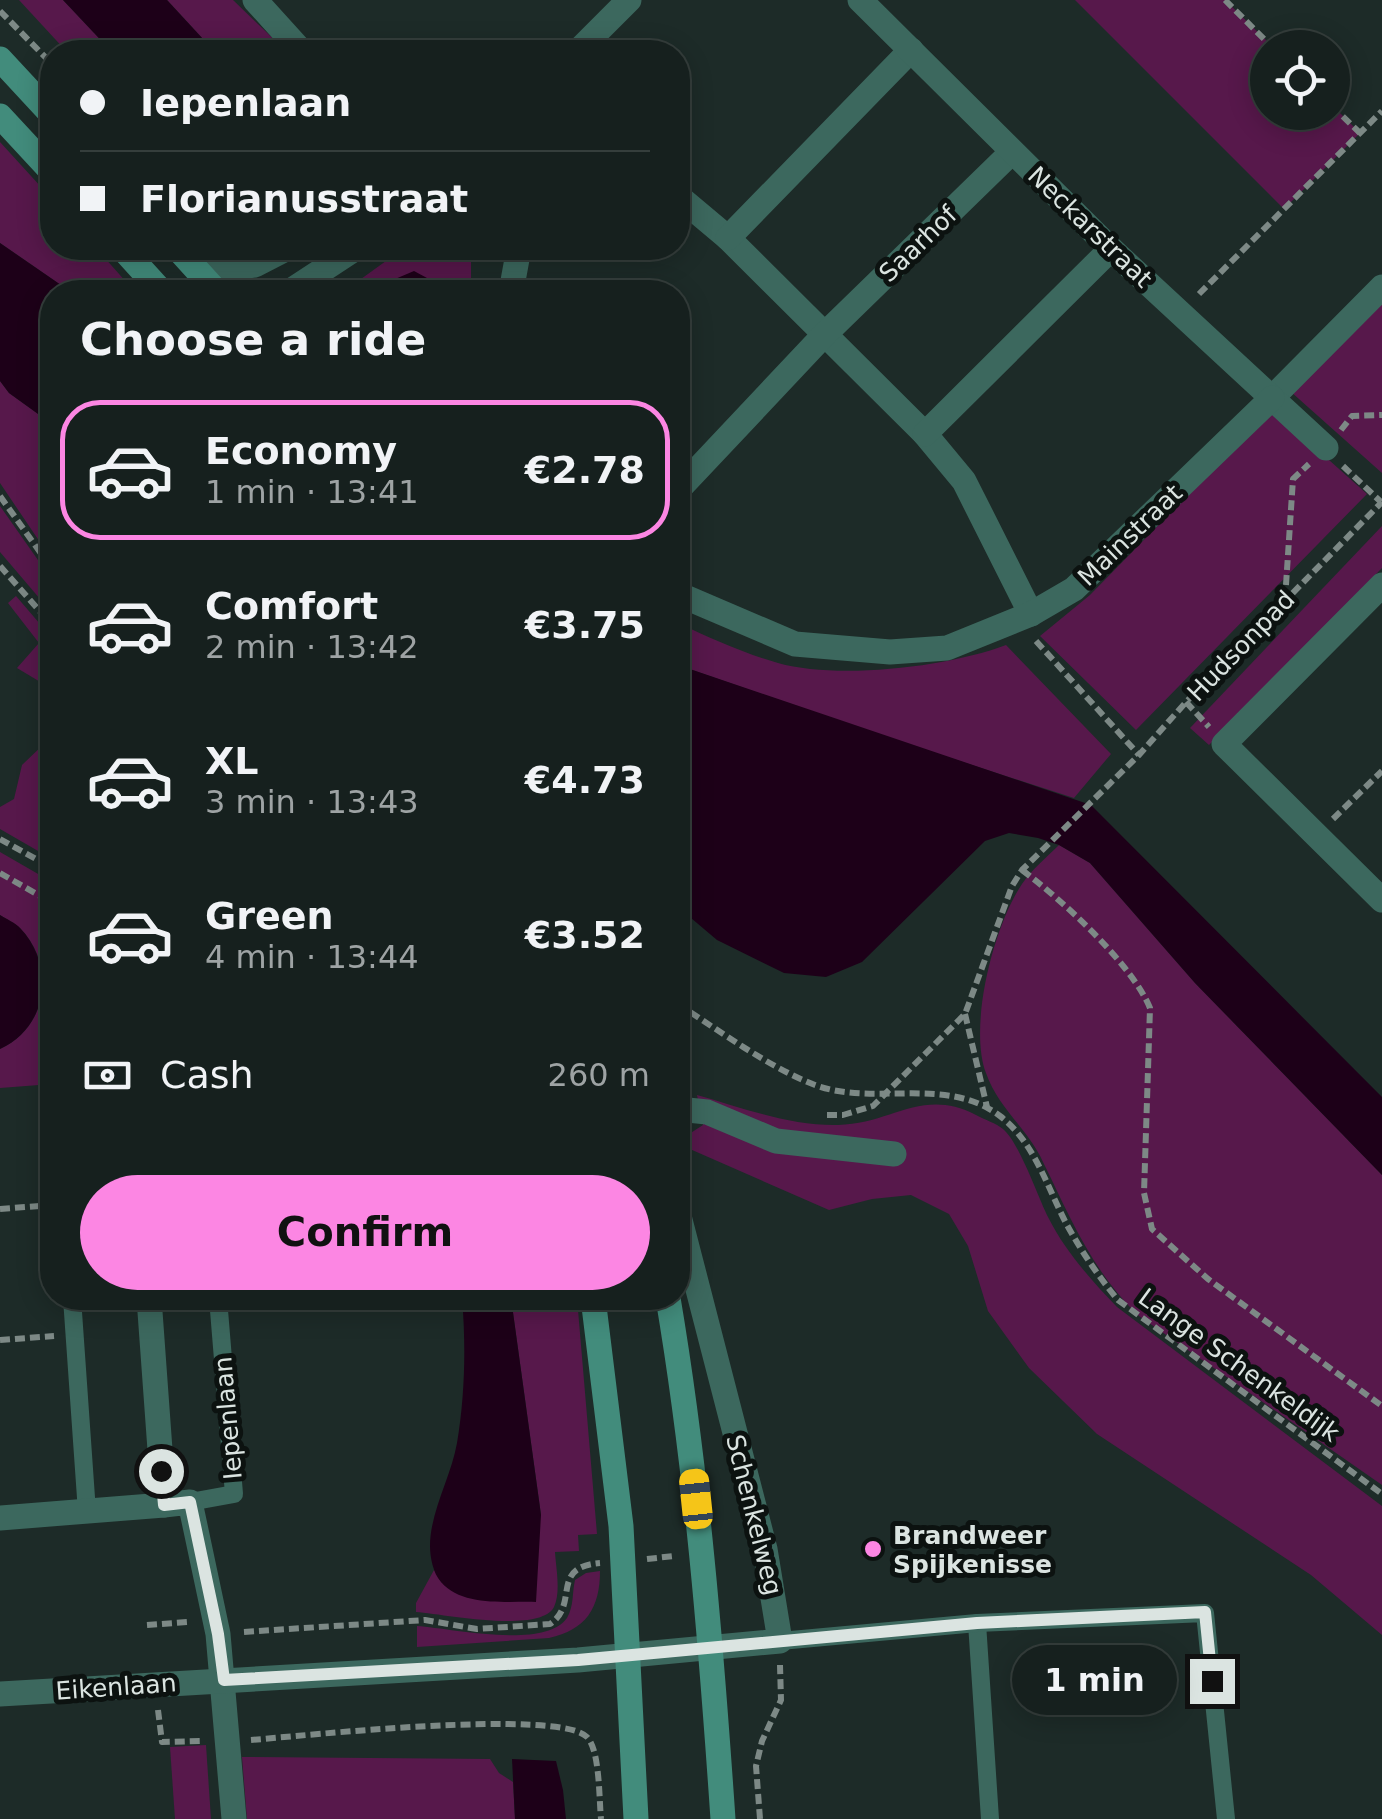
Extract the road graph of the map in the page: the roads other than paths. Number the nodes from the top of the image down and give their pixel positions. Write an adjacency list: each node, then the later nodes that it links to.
1 (254, 0): 4 (street)
2 (629, 0): 5 (street)
3 (860, 0): 6 (street, Neckarstraat)
4 (291, 40)
5 (589, 40)
6 (911, 50): 10 (street, Neckarstraat); 13 (street)
7 (0, 59): 8 (main road)
8 (40, 102)
9 (0, 116): 11 (main road)
10 (1012, 152): 14 (street, Neckarstraat); 24 (street, Saarhof)
11 (40, 159)
12 (690, 206): 13 (street)
13 (728, 238): 24 (street)
14 (1112, 250): 25 (street, Neckarstraat); 26 (street)
15 (133, 260): 19 (main road)
16 (188, 260): 20 (main road)
17 (266, 260): 21 (street)
18 (338, 260): 22 (street)
19 (151, 280)
20 (206, 280)
21 (214, 280)
22 (308, 280)
23 (1382, 287): 25 (street, Mainstraat)
24 (824, 336): 26 (street); 28 (street, Saarhof)
25 (1272, 398): 27 (street, Neckarstraat); 31 (street, Mainstraat)
26 (925, 434): 31 (street)
27 (1326, 448)
28 (690, 477)
29 (1382, 585): 32 (street)
30 (690, 599): 31 (street, Mainstraat)
31 (1031, 614)
32 (1382, 900)
33 (690, 1110): 34 (street)
34 (894, 1154)
35 (690, 1258): 46 (street, Schenkelweg)
36 (73, 1310): 43 (lane)
37 (150, 1310): 42 (street)
38 (219, 1310): 41 (lane, Iepenlaan)
39 (594, 1310): 48 (main road)
40 (670, 1310): 47 (main road, Schenkelweg)
41 (190, 1502): 42 (street, Iepenlaan); 49 (street, Iepenlaan)
42 (164, 1505): 43 (street, Iepenlaan)
43 (87, 1512): 44 (street, Iepenlaan)
44 (0, 1518)
45 (977, 1623): 46 (lane); 54 (lane); 55 (lane)
46 (780, 1641): 47 (street, Eikenlaan)
47 (711, 1649): 48 (street, Eikenlaan); 53 (main road, Schenkelweg)
48 (626, 1656): 49 (street, Eikenlaan); 52 (main road)
49 (224, 1680): 50 (street, Eikenlaan); 51 (street, Iepenlaan)
50 (0, 1694)
51 (234, 1819)
52 (636, 1819)
53 (723, 1819)
54 (990, 1819)
55 (1226, 1819)

